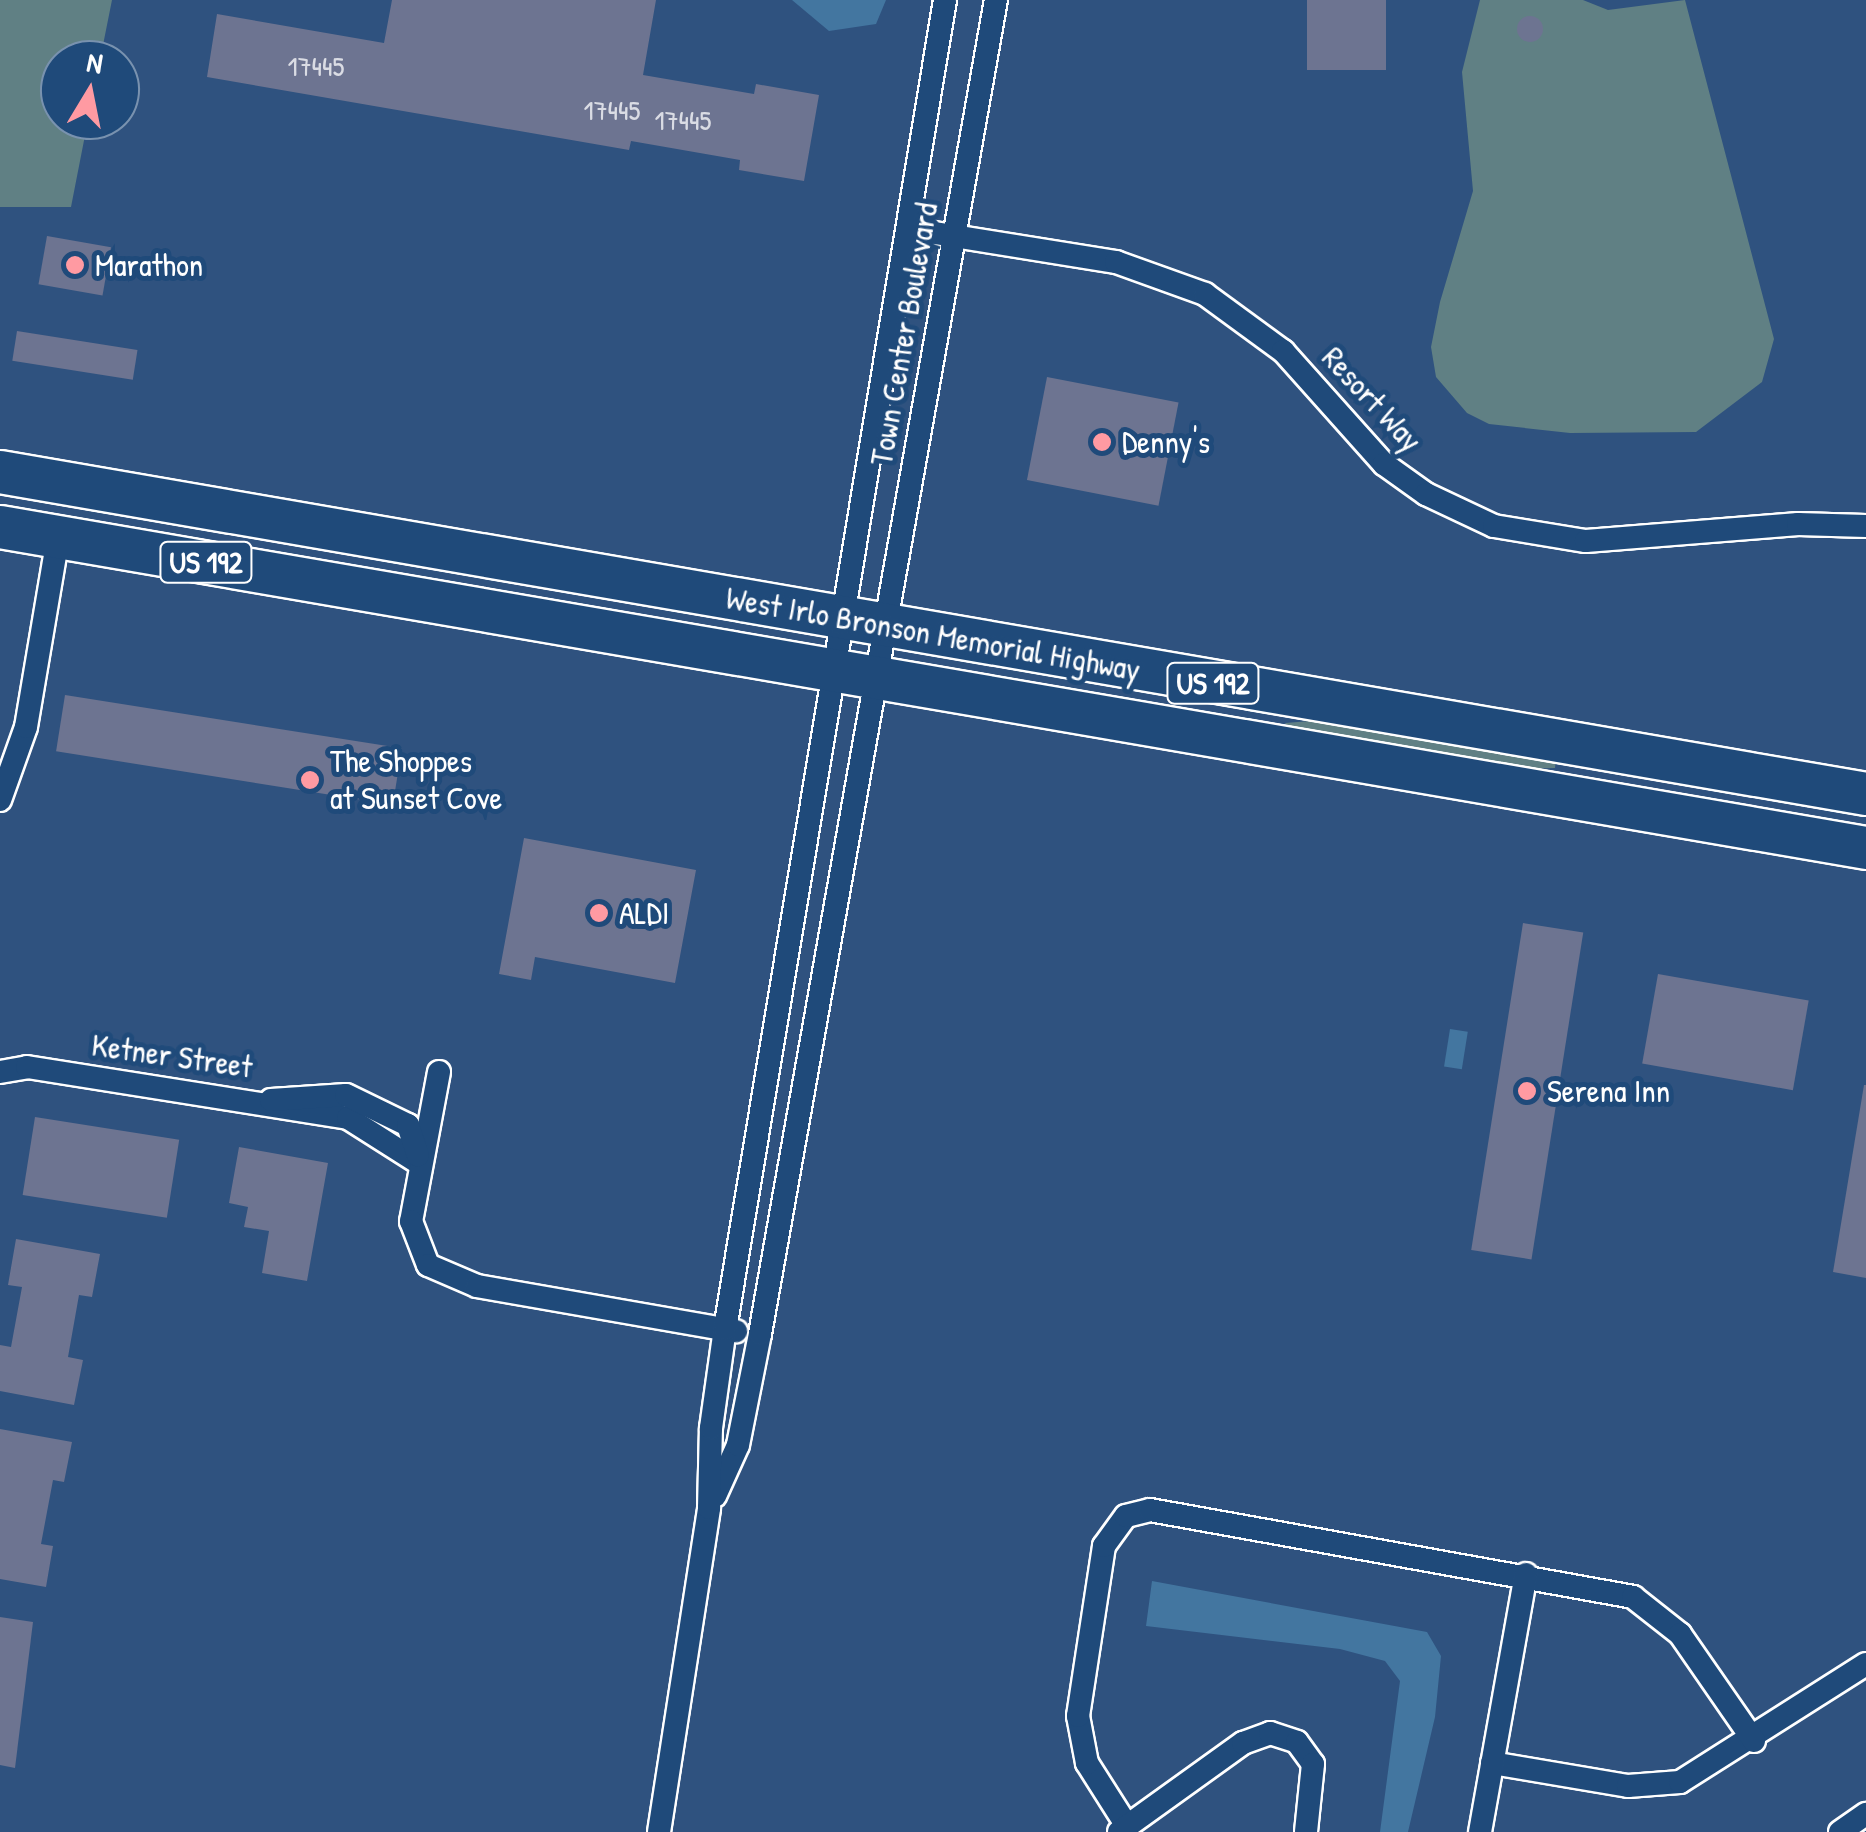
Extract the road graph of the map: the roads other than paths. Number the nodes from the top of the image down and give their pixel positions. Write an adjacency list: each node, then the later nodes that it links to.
1 (946, 0): 3 (street, Town Center Boulevard)
2 (996, 0): 4 (street, Town Center Boulevard)
3 (933, 90): 4 (street); 5 (street, Town Center Boulevard)
4 (978, 98): 6 (street, Town Center Boulevard)
5 (910, 229): 6 (street, Resort Way); 7 (street, Town Center Boulevard)
6 (954, 236): 8 (street, Town Center Boulevard); 11 (street, Resort Way)
7 (891, 346): 8 (street); 14 (street, Town Center Boulevard)
8 (934, 354): 14 (street, Town Center Boulevard)
9 (0, 472): 10 (highway, West Irlo Bronson Memorial Highway / US 192)
10 (164, 501): 13 (highway); 14 (highway, West Irlo Bronson Memorial Highway / US 192)
11 (1866, 526)
12 (0, 527): 13 (highway, West Irlo Bronson Memorial Highway / US 192)
13 (58, 537): 15 (highway, West Irlo Bronson Memorial Highway / US 192); 17 (street)
14 (865, 623): 15 (street, Town Center Boulevard); 15 (street, Town Center Boulevard); 16 (highway, West Irlo Bronson Memorial Highway / US 192)
15 (856, 674): 18 (highway, West Irlo Bronson Memorial Highway / US 192); 19 (street); 20 (street)
16 (1866, 794)
17 (0, 800)
18 (1861, 846)
19 (805, 865): 20 (street); 21 (street)
20 (837, 872): 22 (street)
21 (774, 1048): 22 (street); 26 (street)
22 (808, 1054): 27 (street)
23 (0, 1072): 25 (street, Ketner Street)
24 (438, 1072): 25 (street)
25 (419, 1163): 26 (street)
26 (725, 1329): 27 (street); 28 (street)
27 (760, 1334): 28 (street)
28 (710, 1508): 35 (street)
29 (1526, 1574): 31 (street); 32 (street); 34 (street)
30 (1866, 1664): 31 (street)
31 (1754, 1741): 32 (street)
32 (1492, 1763): 37 (street)
33 (1866, 1814): 38 (street)
34 (1123, 1829): 36 (street)
35 (659, 1832)
36 (1306, 1832)
37 (1480, 1832)
38 (1840, 1832)

